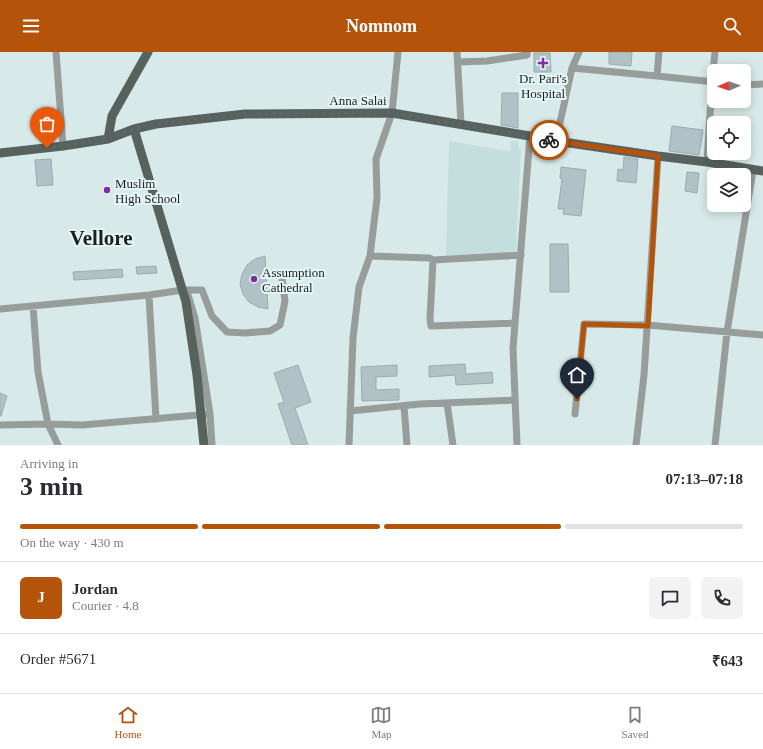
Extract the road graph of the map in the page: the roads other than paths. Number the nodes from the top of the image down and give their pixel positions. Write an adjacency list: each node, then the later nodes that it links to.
1 (56, 52): 23 (street)
2 (148, 52): 21 (main road)
3 (398, 52): 17 (street)
4 (457, 52): 9 (street)
5 (527, 52): 9 (street)
6 (579, 52): 11 (street)
7 (659, 52): 12 (street)
8 (716, 52): 10 (street)
9 (458, 62): 18 (street)
10 (715, 64)
11 (572, 68): 12 (street); 22 (street)
12 (657, 76): 13 (street)
13 (707, 81)
14 (763, 84): 15 (street)
15 (751, 85)
16 (711, 108): 26 (street)
17 (392, 113): 18 (main road, Anna Salai); 19 (main road, Anna Salai); 30 (street)
18 (461, 124): 20 (main road, Anna Salai)
19 (134, 129): 21 (main road, Anna Salai); 33 (main road)
20 (530, 136): 22 (main road, Anna Salai); 29 (street)
21 (108, 138): 23 (main road, Anna Salai)
22 (556, 141): 25 (main road, Anna Salai)
23 (63, 146): 24 (main road, Anna Salai)
24 (0, 153)
25 (658, 156): 26 (main road, Anna Salai); 38 (street)
26 (706, 162): 27 (main road, Anna Salai)
27 (753, 170): 28 (main road, Anna Salai); 39 (street)
28 (763, 171)
29 (521, 255): 31 (street); 37 (street)
30 (370, 256): 31 (street); 44 (street)
31 (433, 260): 37 (street)
32 (282, 279): 33 (street)
33 (183, 290): 34 (street); 45 (street); 51 (main road)
34 (149, 295): 35 (street); 47 (street)
35 (33, 306): 36 (street); 48 (street)
36 (0, 309)
37 (515, 323): 41 (street)
38 (648, 326): 39 (street); 46 (street); 57 (street)
39 (727, 332): 40 (street); 58 (street)
40 (763, 335)
41 (515, 400): 42 (street); 56 (street)
42 (447, 403): 43 (street); 55 (street)
43 (404, 406): 44 (street); 54 (street)
44 (350, 411): 53 (street)
45 (210, 414): 47 (street); 52 (street)
46 (575, 414)
47 (156, 419): 48 (street)
48 (48, 424): 49 (street); 50 (street)
49 (0, 425)
50 (58, 445)
51 (204, 445)
52 (212, 445)
53 (349, 445)
54 (406, 445)
55 (453, 445)
56 (517, 445)
57 (636, 445)
58 (715, 445)

